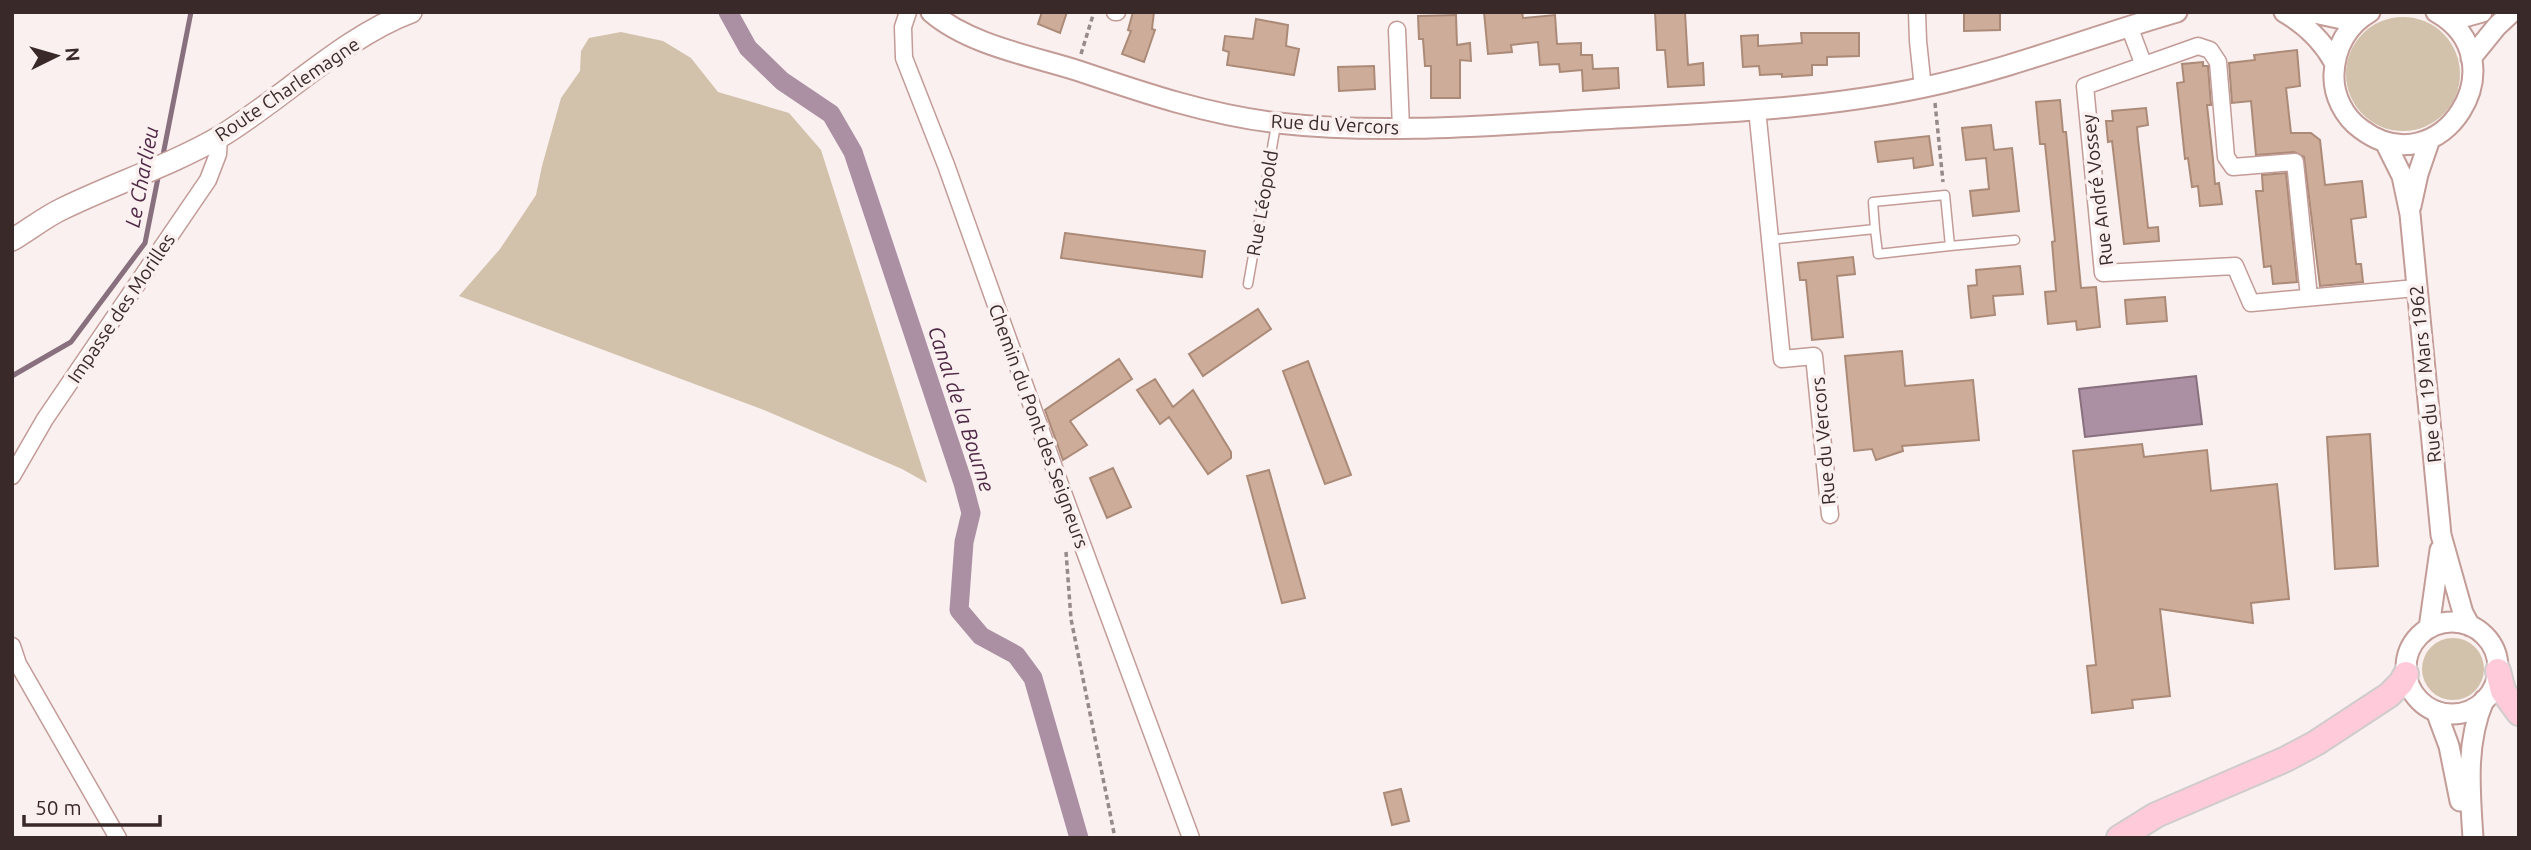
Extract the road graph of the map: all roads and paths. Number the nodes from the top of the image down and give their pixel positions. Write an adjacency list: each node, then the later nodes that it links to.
1 (411, 12): 23 (main road, Route Charlemagne)
2 (908, 12): 50 (street, Chemin du Pont des Seigneurs)
3 (931, 12): 18 (street, Rue du Vercors)
4 (1094, 12): 18 (path)
5 (1917, 12): 19 (street)
6 (2177, 12): 13 (street, Rue du Vercors)
7 (2284, 12): 16 (street)
8 (2310, 12): 11 (street)
9 (2482, 12): 12 (street)
10 (2512, 12): 15 (street)
11 (2363, 17): 16 (street)
12 (2443, 17): 15 (street)
13 (2129, 26): 17 (street); 19 (street, Rue du Vercors)
14 (1397, 30): 22 (street)
15 (2471, 58): 24 (street)
16 (2334, 62): 25 (street)
17 (2143, 63): 35 (street); 35 (street, Rue André Vossey)
18 (1076, 70): 21 (street, Rue du Vercors)
19 (1928, 87): 20 (street, Rue du Vercors); 26 (path)
20 (1757, 109): 22 (street, Rue du Vercors); 30 (street, Rue du Vercors)
21 (1277, 123): 22 (street, Rue du Vercors); 33 (lane, Rue Léopold)
22 (1401, 128)
23 (219, 137): 29 (main road, Route Charlemagne); 36 (street, Impasse des Morilles)
24 (2430, 139): 25 (street); 27 (street, Rue du 19 Mars 1962)
25 (2385, 142): 27 (street, Rue du 19 Mars 1962)
26 (1945, 195): 28 (lane); 32 (lane)
27 (2410, 214): 34 (street, Rue du 19 Mars 1962)
28 (1875, 229): 30 (lane); 32 (lane)
29 (12, 240)
30 (1769, 240): 37 (street, Rue du Vercors)
31 (2015, 240): 32 (lane)
32 (1950, 247)
33 (1248, 284)
34 (2416, 288): 35 (street, Rue André Vossey); 38 (street, Rue du 19 Mars 1962)
35 (2309, 297)
36 (12, 476)
37 (1830, 515)
38 (2441, 535): 40 (street, Rue du 19 Mars 1962); 41 (street, Rue du 19 Mars 1962)
39 (1065, 545): 49 (path)
40 (2470, 626): 41 (street); 43 (street, Rue du 19 Mars 1962)
41 (2429, 628): 44 (street, Rue du 19 Mars 1962)
42 (12, 646): 48 (street)
43 (2498, 671): 45 (street); 47 (highway)
44 (2406, 674): 46 (street); 51 (highway)
45 (2484, 700): 46 (street); 53 (street)
46 (2435, 711): 52 (street)
47 (2519, 713)
48 (118, 838)
49 (1115, 838)
50 (1191, 838)
51 (2119, 838)
52 (2464, 838)
53 (2473, 838)

